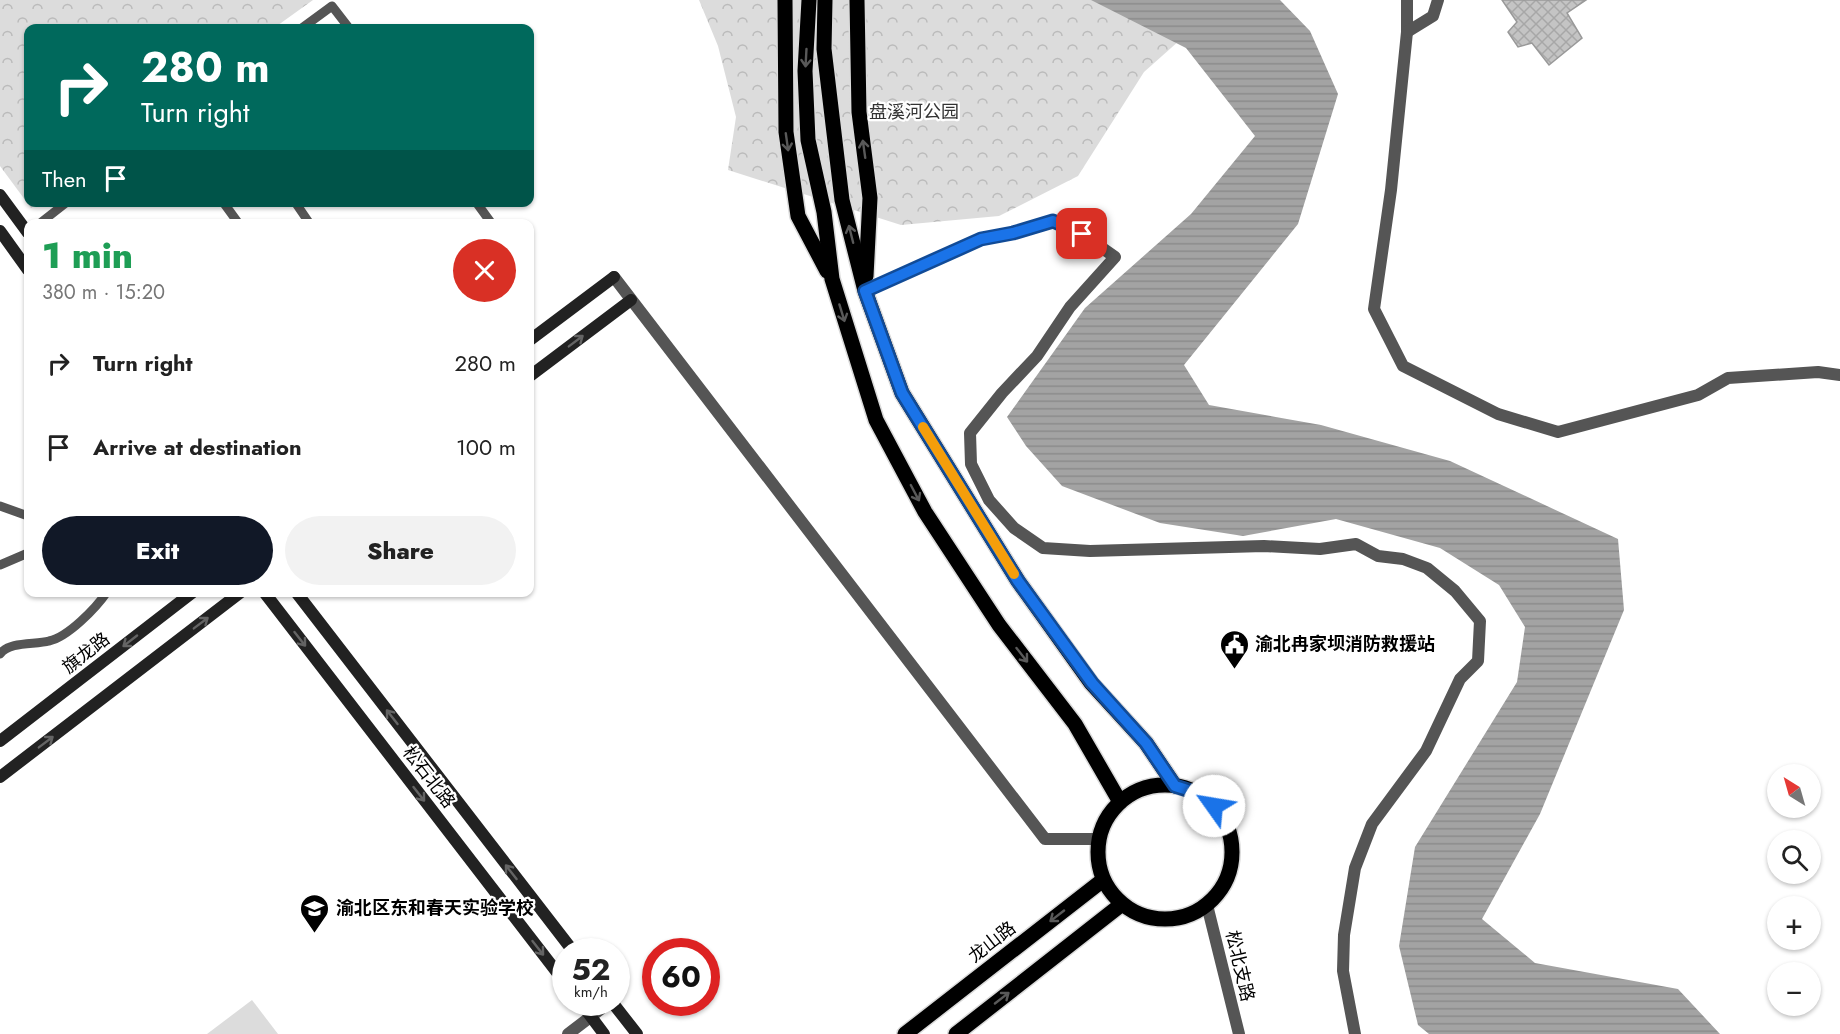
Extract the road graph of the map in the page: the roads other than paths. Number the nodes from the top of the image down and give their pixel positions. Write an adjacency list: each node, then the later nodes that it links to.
1 (786, 0): 17 (main road, one-way to 17)
2 (810, 0): 17 (main road, one-way to 17)
3 (825, 0): 18 (main road, one-way to 3)
4 (857, 0): 18 (main road, one-way to 4)
5 (1407, 0): 9 (street)
6 (1438, 0): 9 (street)
7 (307, 24): 8 (lane)
8 (346, 24)
9 (1407, 32): 22 (street)
10 (0, 195): 13 (main road)
11 (61, 207): 12 (lane)
12 (45, 219)
13 (24, 227)
14 (0, 231): 15 (main road)
15 (24, 264)
16 (614, 277): 19 (street); 20 (main road)
17 (832, 279): 36 (main road, one-way to 36)
18 (865, 291): 35 (main road); 51 (street)
19 (631, 300): 21 (main road, one-way to 19); 37 (street)
20 (534, 337)
21 (534, 373)
22 (1840, 375)
23 (0, 507): 24 (lane)
24 (24, 515)
25 (24, 555): 26 (lane)
26 (0, 565)
27 (102, 597): 32 (lane)
28 (187, 597): 33 (main road, 旗龙路, one-way to 33)
29 (235, 597): 34 (main road, one-way to 29)
30 (268, 597): 42 (main road, 松石北路, one-way to 42)
31 (300, 597): 41 (main road, 松石北路, one-way to 31)
32 (1, 652)
33 (0, 741)
34 (0, 777)
35 (1175, 786): 36 (main road); 40 (main road)
36 (1120, 802): 37 (main road)
37 (1099, 839): 38 (main road)
38 (1103, 880): 39 (main road); 48 (main road, 龙山路, one-way to 48)
39 (1122, 904): 40 (main road); 49 (main road, one-way to 39)
40 (1207, 905): 50 (street, 松北支路)
41 (563, 938)
42 (552, 966)
43 (622, 1016): 47 (main road)
44 (591, 1017): 45 (street); 46 (main road)
45 (568, 1034)
46 (604, 1034)
47 (637, 1034)
48 (905, 1034)
49 (956, 1034)
50 (1239, 1034)
51 (1355, 1034)

